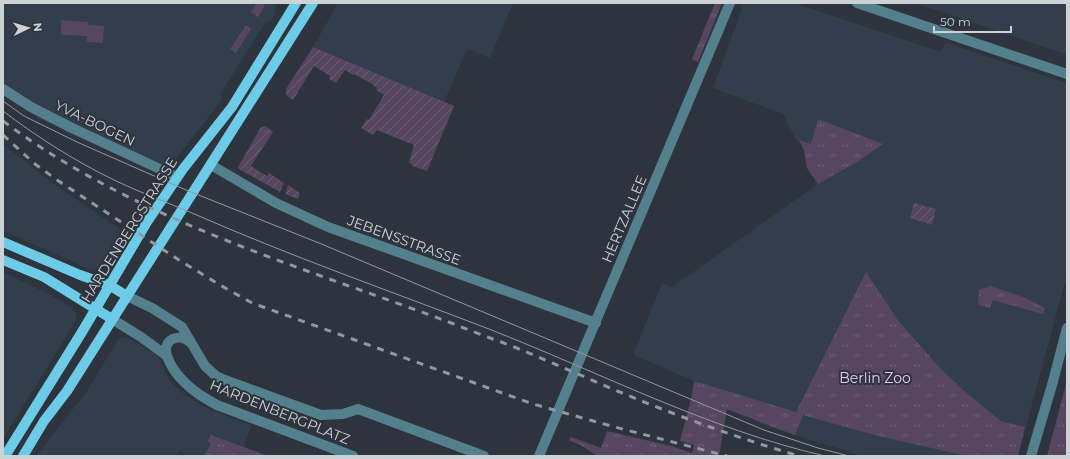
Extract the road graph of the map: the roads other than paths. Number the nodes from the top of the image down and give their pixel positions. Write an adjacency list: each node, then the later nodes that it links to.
1 (296, 3): 8 (main road, HARDENBERGSTRASSE)
2 (312, 3): 7 (main road)
3 (730, 3): 15 (street, HERTZALLEE)
4 (857, 3): 5 (street)
5 (1067, 74)
6 (3, 90): 8 (street, YVA-BOGEN)
7 (211, 165): 12 (main road); 15 (street, JEBENSSTRASSE)
8 (177, 177): 11 (main road, HARDENBERGSTRASSE)
9 (3, 242): 11 (main road)
10 (3, 260): 13 (main road)
11 (109, 285): 12 (main road); 13 (main road, HARDENBERGSTRASSE)
12 (127, 296): 14 (main road); 17 (street, HARDENBERGPLATZ)
13 (95, 309): 14 (main road); 19 (main road, HARDENBERGSTRASSE)
14 (112, 319): 18 (street, HARDENBERGPLATZ); 20 (main road)
15 (596, 323): 23 (street, HERTZALLEE)
16 (1067, 328): 24 (street)
17 (191, 343): 18 (street); 22 (street, HARDENBERGPLATZ)
18 (167, 356): 21 (street, HARDENBERGPLATZ)
19 (5, 456)
20 (23, 456)
21 (353, 456)
22 (484, 456)
23 (539, 456)
24 (1031, 456)

